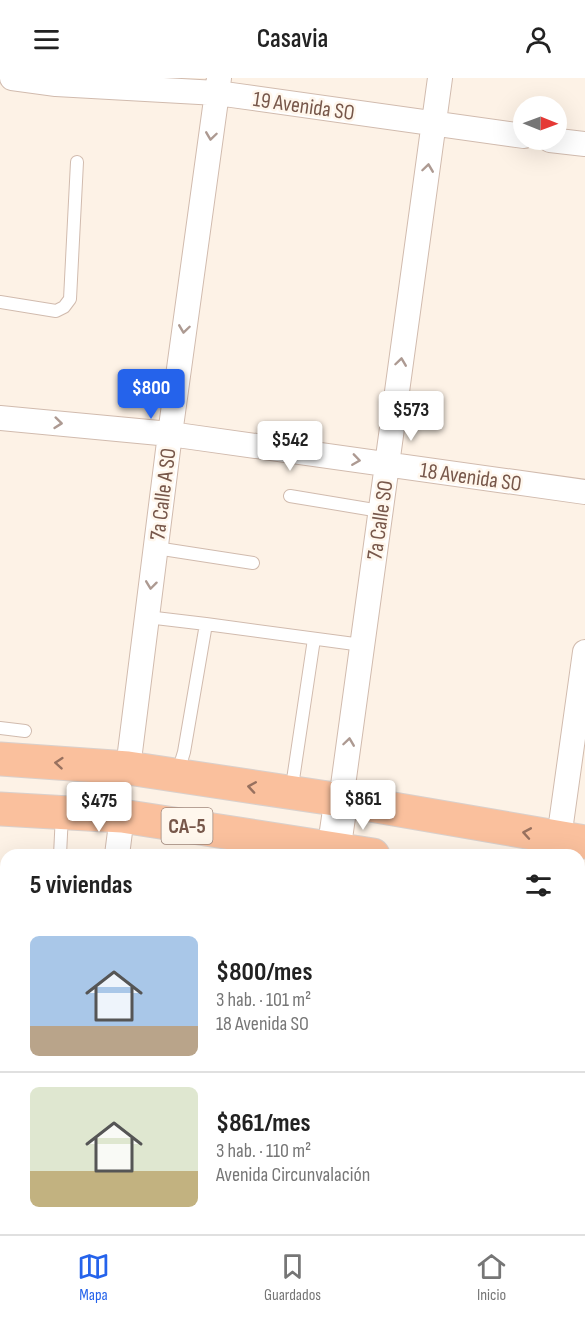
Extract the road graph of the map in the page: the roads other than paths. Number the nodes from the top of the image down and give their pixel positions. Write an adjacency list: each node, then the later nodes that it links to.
1 (12, 78): 3 (street, 19 Avenida SO)
2 (440, 78): 5 (street, 7a Calle SO)
3 (56, 81): 4 (street, 19 Avenida SO)
4 (218, 85): 5 (street, 19 Avenida SO); 12 (street, 7a Calle A SO, one-way to 12)
5 (434, 123): 6 (street, 19 Avenida SO); 13 (street, 7a Calle SO, one-way to 5)
6 (513, 134)
7 (567, 142): 8 (street)
8 (585, 144)
9 (77, 162): 10 (lane)
10 (0, 302)
11 (0, 418): 12 (street, 18 Avenida SO, one-way to 12)
12 (170, 434): 13 (street, 18 Avenida SO, one-way to 13); 17 (street, 7a Calle A SO)
13 (387, 465): 14 (street, 18 Avenida SO); 16 (street, 7a Calle SO)
14 (585, 492)
15 (290, 496): 16 (lane)
16 (380, 511): 22 (street, 7a Calle SO)
17 (156, 548): 18 (lane); 19 (street, 7a Calle A SO, one-way to 19)
18 (253, 563)
19 (147, 617): 20 (lane); 26 (street, 7a Calle A SO)
20 (206, 624): 21 (lane); 27 (lane)
21 (314, 639): 22 (lane); 28 (lane)
22 (362, 645): 29 (street, 7a Calle SO, one-way to 22)
23 (585, 652): 33 (street)
24 (0, 728): 25 (lane)
25 (12, 756): 26 (highway, CA-5, one-way to 25)
26 (128, 768): 27 (highway, CA-5)
27 (177, 776): 28 (highway, CA-5, one-way to 27)
28 (291, 793): 29 (highway, CA-5)
29 (341, 800): 33 (highway, CA-5, one-way to 29); 37 (main road, 7a Calle SO)
30 (0, 809): 31 (highway, CA-5)
31 (62, 813): 32 (highway, CA-5); 34 (lane)
32 (122, 816): 35 (street); 36 (highway, CA-5)
33 (572, 840)
34 (60, 849)
35 (118, 849)
36 (316, 849)
37 (334, 849)

